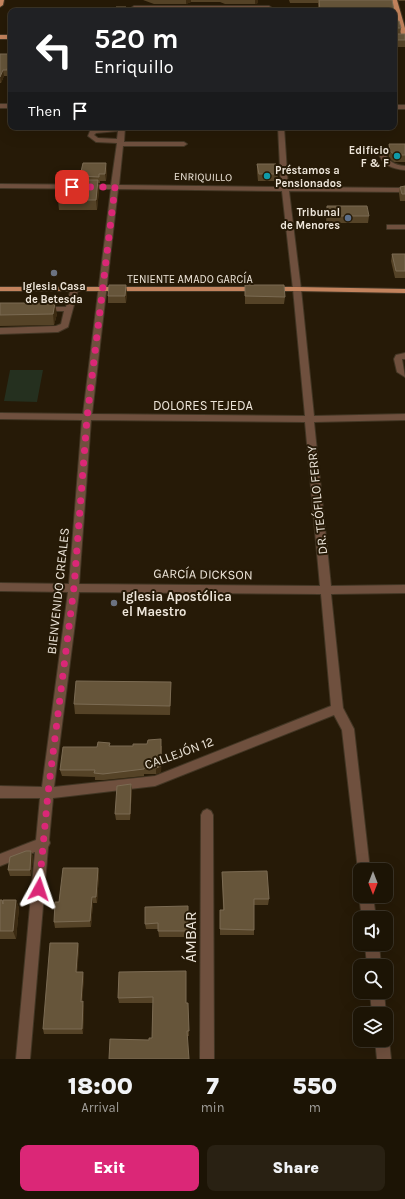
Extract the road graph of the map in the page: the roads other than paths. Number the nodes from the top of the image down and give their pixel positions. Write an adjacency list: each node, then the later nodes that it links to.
1 (2, 0): 2 (main road)
2 (0, 5)
3 (397, 13): 4 (main road)
4 (403, 38)
5 (104, 130): 8 (street)
6 (122, 130): 8 (street, BIENVENIDO CREALES)
7 (281, 130): 14 (street, DR. TEÓFILO FERRY)
8 (120, 142): 9 (street); 13 (street, BIENVENIDO CREALES)
9 (184, 144)
10 (381, 152): 11 (street)
11 (405, 168)
12 (0, 186): 13 (street, ENRIQUILLO)
13 (115, 187): 14 (street, ENRIQUILLO); 21 (street, BIENVENIDO CREALES)
14 (285, 189): 15 (street, ENRIQUILLO); 18 (street, DR. TEÓFILO FERRY)
15 (405, 190)
16 (390, 227): 17 (street)
17 (405, 227)
18 (297, 289): 21 (main road, TENIENTE AMADO GARCÍA); 22 (main road, TENIENTE AMADO GARCÍA); 31 (street, DR. TEÓFILO FERRY)
19 (0, 290): 20 (main road, TENIENTE AMADO GARCÍA)
20 (74, 290): 21 (main road, TENIENTE AMADO GARCÍA); 24 (street)
21 (103, 290): 29 (street, BIENVENIDO CREALES)
22 (405, 291)
23 (36, 309): 24 (street)
24 (68, 309): 25 (street)
25 (0, 331)
26 (405, 356): 27 (street)
27 (405, 374)
28 (0, 416): 29 (street, DOLORES TEJEDA)
29 (87, 418): 31 (street, DOLORES TEJEDA); 33 (street, BIENVENIDO CREALES)
30 (405, 418): 31 (street, DOLORES TEJEDA)
31 (308, 419): 35 (street, DR. TEÓFILO FERRY)
32 (0, 587): 33 (street, GARCÍA DICKSON)
33 (74, 587): 35 (street, GARCÍA DICKSON); 38 (street, BIENVENIDO CREALES)
34 (405, 588): 35 (street, GARCÍA DICKSON)
35 (326, 590): 36 (street, DR. TEÓFILO FERRY)
36 (337, 709): 38 (street, CALLEJÓN 12); 42 (street, DR. TEÓFILO FERRY)
37 (0, 792): 38 (street, CALLEJÓN 12)
38 (48, 793): 40 (street, BIENVENIDO CREALES)
39 (207, 815): 45 (street, ÁMBAR)
40 (44, 843): 41 (street); 44 (street, BIENVENIDO CREALES)
41 (0, 860)
42 (363, 863)
43 (383, 1047): 46 (street)
44 (23, 1059)
45 (206, 1059)
46 (384, 1059)

